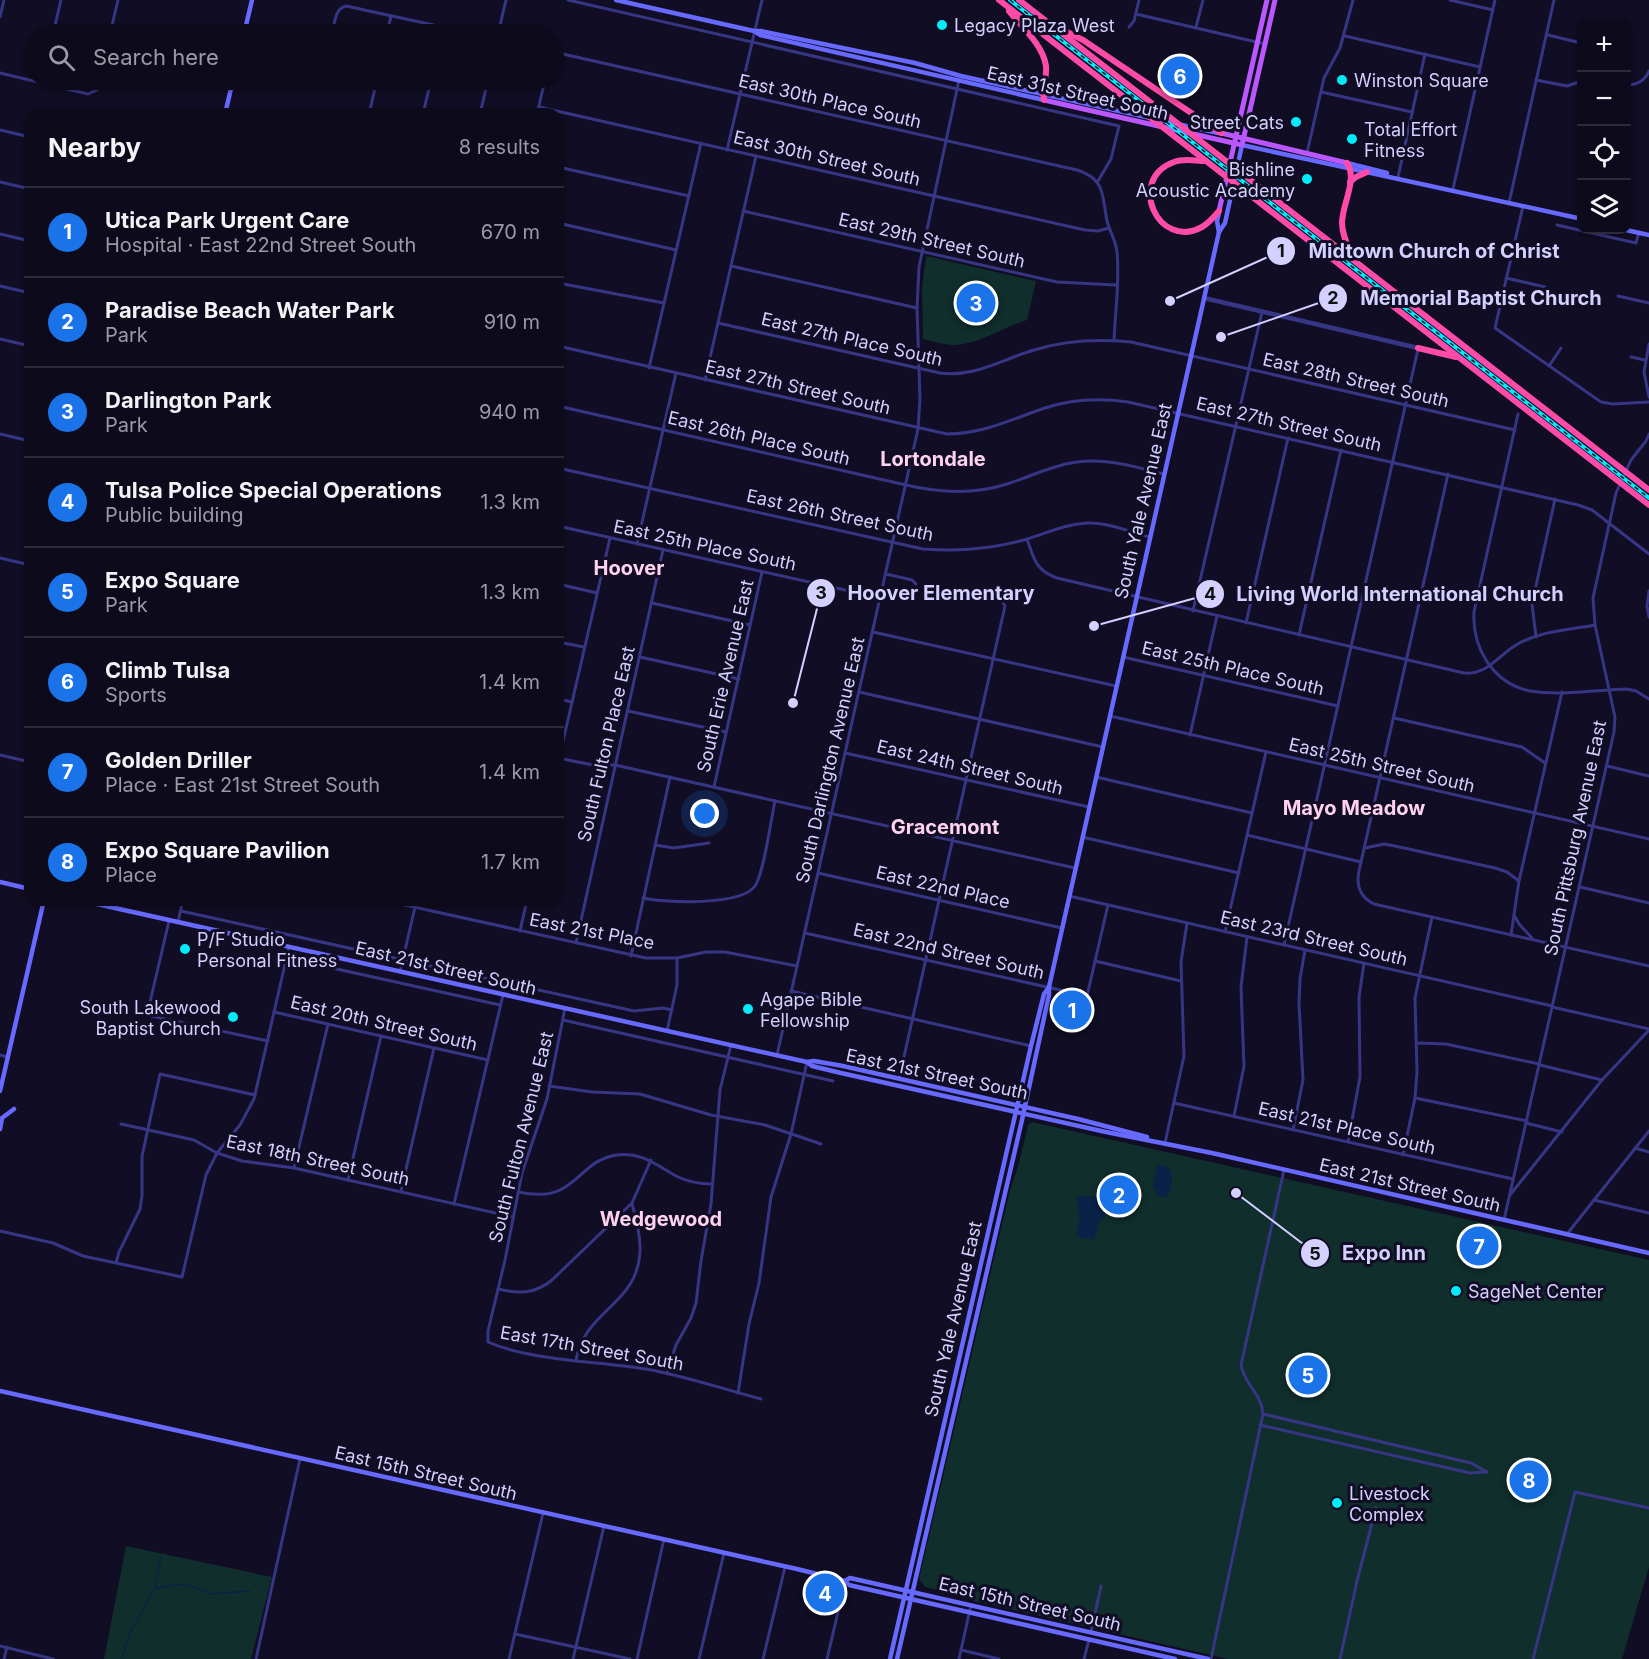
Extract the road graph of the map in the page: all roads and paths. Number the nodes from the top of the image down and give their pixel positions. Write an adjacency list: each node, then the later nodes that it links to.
1 (4, 0): 22 (street)
2 (61, 0): 24 (street)
3 (118, 0): 25 (street)
4 (252, 0): 26 (main road)
5 (506, 0): 30 (street)
6 (568, 0): 37 (street, East 31st Street South)
7 (616, 0): 33 (main road, East 31st Street South)
8 (762, 0): 33 (street)
9 (1019, 0): 23 (highway)
10 (1139, 0): 20 (street)
11 (1203, 0): 32 (street)
12 (1267, 0): 36 (main road, South Yale Avenue East)
13 (1275, 0): 39 (main road, South Yale Avenue East)
14 (1353, 0): 34 (street)
15 (1450, 0): 19 (street)
16 (1495, 0): 19 (street)
17 (1554, 0): 35 (street)
18 (1000, 1): 60 (highway); 81 (highway)
19 (1493, 10): 42 (street)
20 (1136, 14): 31 (street); 32 (street)
21 (391, 16): 27 (street); 28 (street); 29 (street)
22 (0, 17)
23 (1047, 22): 70 (highway); 109 (highway)
24 (55, 24)
25 (112, 24)
26 (246, 24)
27 (334, 24)
28 (389, 24)
29 (426, 24)
30 (500, 24)
31 (1129, 27)
32 (1196, 27): 36 (street)
33 (754, 32): 37 (street); 46 (main road, East 31st Street South)
34 (1344, 35): 41 (street); 58 (street)
35 (1548, 35): 38 (street); 47 (street)
36 (1258, 41): 39 (street); 72 (main road, South Yale Avenue East)
37 (752, 42): 50 (street, East 31st Street South); 59 (street)
38 (1577, 42)
39 (1265, 44): 73 (main road, South Yale Avenue East)
40 (564, 54): 59 (street, East 30th Place South)
41 (1425, 54): 42 (street); 68 (street)
42 (1480, 67): 90 (street)
43 (1649, 72): 49 (street)
44 (0, 74): 45 (street)
45 (24, 78)
46 (960, 78): 50 (street, South Darlington Avenue East); 60 (main road, East 31st Street South)
47 (1536, 80): 48 (street); 93 (street)
48 (1577, 82)
49 (1631, 84)
50 (957, 88): 74 (street, South Darlington Avenue East); 86 (street, East 31st Street South)
51 (74, 90): 52 (street)
52 (97, 90)
53 (231, 90): 62 (main road)
54 (375, 90): 63 (street)
55 (429, 90): 64 (street)
56 (486, 90): 65 (street)
57 (543, 90): 61 (street)
58 (1321, 92): 68 (street); 79 (street)
59 (740, 95): 74 (street, East 30th Place South); 78 (street)
60 (1044, 97): 70 (main road, East 31st Street South); 76 (main road, East 31st Street South)
61 (539, 106): 66 (street, East 30th Street South)
62 (226, 108)
63 (370, 108)
64 (424, 108)
65 (481, 108)
66 (548, 108)
67 (564, 112): 75 (street, East 30th Street South)
68 (1412, 112): 85 (street)
69 (0, 130): 71 (street)
70 (1221, 133): 72 (main road, East 31st Street South)
71 (24, 136)
72 (1236, 137): 73 (main road, East 31st Street South); 76 (main road, South Yale Avenue East)
73 (1244, 138): 77 (main road, South Yale Avenue East); 79 (main road, East 31st Street South)
74 (945, 141): 86 (street, East 30th Place South); 92 (street, South Darlington Avenue East)
75 (700, 143): 78 (street, East 30th Street South); 91 (street)
76 (1235, 144): 77 (main road, East 31st Street South); 96 (main road, South Yale Avenue East)
77 (1242, 145): 82 (main road, East 31st Street South); 102 (main road, South Yale Avenue East)
78 (727, 150): 80 (street, East 30th Street South)
79 (1307, 153): 82 (main road, East 31st Street South)
80 (756, 156): 92 (street, East 30th Street South); 95 (street)
81 (1207, 161): 96 (highway); 133 (highway)
82 (1348, 166): 84 (main road, East 31st Street South); 85 (main road, East 31st Street South); 88 (highway)
83 (564, 168): 91 (street)
84 (1367, 172): 85 (main road, East 31st Street South); 88 (highway)
85 (1398, 177): 90 (main road, East 31st Street South)
86 (1098, 181): 100 (street)
87 (0, 182): 89 (street)
88 (1350, 183): 109 (highway)
89 (24, 188)
90 (1453, 189): 93 (main road, East 31st Street South)
91 (689, 196): 107 (street)
92 (933, 196): 100 (street, East 30th Street South); 108 (street, South Darlington Avenue East)
93 (1509, 202): 94 (main road, East 31st Street South)
94 (1522, 206): 97 (main road, East 31st Street South); 111 (street)
95 (743, 211): 108 (street, East 29th Street South); 110 (street)
96 (1220, 211): 102 (main road, South Yale Avenue East)
97 (1577, 218)
98 (564, 224): 107 (street)
99 (1557, 225): 103 (street)
100 (1109, 228): 113 (street)
101 (1631, 231): 103 (main road)
102 (1219, 232): 118 (main road, South Yale Avenue East)
103 (1639, 232): 105 (main road)
104 (0, 234): 106 (street)
105 (1649, 235)
106 (24, 240)
107 (676, 250): 119 (street)
108 (921, 252): 113 (street, East 29th Street South); 121 (street, South Darlington Avenue East)
109 (1354, 260): 164 (highway)
110 (731, 266): 121 (street); 123 (street)
111 (1506, 278): 115 (street); 135 (street)
112 (564, 284): 119 (street)
113 (1116, 285): 125 (street)
114 (0, 286): 116 (street)
115 (1545, 287)
116 (24, 292)
117 (1618, 296): 120 (street)
118 (1204, 298): 122 (street); 131 (main road, South Yale Avenue East)
119 (664, 303): 136 (street)
120 (1649, 303)
121 (917, 308): 137 (street, South Darlington Avenue East)
122 (1263, 311): 129 (street); 138 (street)
123 (718, 323): 137 (street, East 27th Place South); 140 (street)
124 (0, 339): 127 (street)
125 (1114, 341): 131 (street, East 27th Place South); 137 (street, East 27th Place South)
126 (1649, 344): 134 (street)
127 (24, 345)
128 (564, 347): 136 (street, East 27th Street South)
129 (1418, 348): 133 (highway); 143 (street)
130 (1562, 348): 135 (street)
131 (1191, 355): 138 (street, East 28th Street South); 145 (main road, South Yale Avenue East)
132 (1631, 357): 134 (street)
133 (1459, 358): 166 (highway)
134 (1645, 360): 141 (street)
135 (1549, 366): 142 (street)
136 (649, 368): 139 (street, East 27th Street South)
137 (920, 369): 148 (street, South Darlington Avenue East)
138 (1250, 369): 143 (street, East 28th Street South); 147 (street)
139 (676, 374): 140 (street, East 27th Street South); 149 (street)
140 (705, 380): 148 (street, East 27th Street South)
141 (1649, 397)
142 (1649, 402)
143 (1405, 405): 150 (street, East 28th Street South); 157 (street)
144 (564, 407): 149 (street, East 26th Place South)
145 (1178, 412): 147 (street, East 27th Street South); 148 (street, East 27th Street South); 159 (main road, South Yale Avenue East)
146 (1518, 414): 150 (street)
147 (1236, 426): 153 (street, East 27th Street South); 188 (street)
148 (918, 429): 161 (street, South Darlington Avenue East)
149 (663, 430): 161 (street, East 26th Place South); 163 (street)
150 (1515, 430): 162 (street)
151 (0, 434): 154 (street)
152 (1649, 434): 155 (street, South Pittsburg Avenue East)
153 (1288, 438): 156 (street, East 27th Street South); 191 (street)
154 (24, 440)
155 (1648, 442): 167 (street, South Pittsburg Avenue East)
156 (1341, 450): 157 (street, East 27th Street South); 195 (street)
157 (1393, 462): 160 (street, East 27th Street South); 199 (street)
158 (564, 469): 163 (street, East 26th Street South)
159 (1164, 474): 161 (street, East 26th Place South); 169 (main road, South Yale Avenue East)
160 (1448, 474): 162 (street, East 27th Street South); 203 (street)
161 (906, 485): 172 (street, South Darlington Avenue East)
162 (1502, 487): 165 (street, East 27th Street South); 204 (street)
163 (650, 488): 172 (street, East 26th Street South); 173 (street)
164 (1649, 490)
165 (1555, 499): 167 (street, East 27th Street South); 196 (street)
166 (1649, 505)
167 (1609, 522): 175 (street, East 27th Street South); 193 (street, South Pittsburg Avenue East)
168 (564, 527): 170 (street, East 25th Place South)
169 (1150, 537): 171 (street, East 26th Street South); 184 (main road, South Yale Avenue East)
170 (610, 538): 173 (street, East 25th Place South); 183 (street)
171 (1028, 539): 172 (street, East 26th Street South); 184 (street)
172 (893, 543): 179 (street, South Darlington Avenue East)
173 (637, 544): 174 (street, East 25th Place South)
174 (663, 550): 178 (street, East 25th Place South); 187 (street, South Fulton Place East)
175 (1649, 554)
176 (0, 558): 177 (street)
177 (24, 564)
178 (763, 571): 185 (street, East 25th Place South); 192 (street, South Erie Avenue East)
179 (886, 574): 180 (street); 185 (street, South Darlington Avenue East)
180 (916, 584)
181 (564, 585): 183 (street)
182 (1649, 591): 190 (street)
183 (597, 593): 198 (street)
184 (1136, 597): 188 (street); 200 (main road, South Yale Avenue East)
185 (881, 598): 194 (street, South Darlington Avenue East)
186 (976, 599): 202 (street)
187 (652, 603): 192 (street); 201 (street, South Fulton Place East)
188 (1193, 611): 189 (street)
189 (1217, 616): 191 (street); 205 (street)
190 (1649, 617)
191 (1246, 623): 195 (street)
192 (750, 625): 206 (street, South Erie Avenue East)
193 (1595, 625): 196 (street); 208 (street, South Pittsburg Avenue East)
194 (873, 632): 202 (street); 209 (street, South Darlington Avenue East)
195 (1299, 635): 199 (street)
196 (1536, 637): 204 (street)
197 (564, 643): 198 (street)
198 (584, 647): 213 (street)
199 (1351, 647): 203 (street); 214 (street)
200 (1123, 656): 205 (street, East 25th Place South); 207 (main road, South Yale Avenue East)
201 (640, 657): 206 (street); 215 (street, South Fulton Place East)
202 (994, 659): 207 (street); 218 (street)
203 (1407, 660): 204 (street); 217 (street)
204 (1490, 666): 210 (street)
205 (1204, 675): 214 (street, East 25th Place South); 220 (street)
206 (738, 679): 219 (street, South Erie Avenue East)
207 (1116, 686): 216 (main road, South Yale Avenue East)
208 (1609, 690): 210 (street); 211 (street); 231 (street, South Pittsburg Avenue East)
209 (859, 692): 218 (street); 224 (street, South Darlington Avenue East)
210 (1562, 692): 228 (street)
211 (1649, 699)
212 (564, 700): 213 (street)
213 (572, 702): 221 (street)
214 (1338, 706): 230 (street)
215 (628, 710): 219 (street); 229 (street, South Fulton Place East)
216 (1110, 716): 220 (street, East 25th Street South); 222 (main road, South Yale Avenue East)
217 (1394, 718): 228 (street); 235 (street)
218 (981, 720): 222 (street); 236 (street)
219 (726, 732): 237 (street, South Erie Avenue East)
220 (1190, 735): 223 (street, East 25th Street South)
221 (564, 736)
222 (1103, 747): 234 (main road, South Yale Avenue East)
223 (1266, 752): 230 (street, East 25th Street South); 240 (street)
224 (845, 753): 236 (street, East 24th Street South); 242 (street, South Darlington Avenue East)
225 (0, 755): 227 (street)
226 (564, 759): 229 (street)
227 (24, 761)
228 (1545, 763): 241 (street)
229 (615, 765): 233 (street); 284 (street, South Fulton Place East)
230 (1324, 765): 235 (street, East 25th Street South); 251 (street)
231 (1606, 766): 232 (street); 243 (street, South Pittsburg Avenue East)
232 (1649, 776)
233 (670, 777): 237 (street); 249 (street)
234 (1096, 777): 239 (main road, South Yale Avenue East); 240 (street)
235 (1380, 778): 241 (street, East 25th Street South); 250 (street)
236 (967, 780): 239 (street, East 24th Street South); 247 (street)
237 (714, 787): 238 (street)
238 (775, 801): 242 (street); 261 (street)
239 (1089, 807): 245 (main road, South Yale Avenue East)
240 (1252, 813): 244 (street)
241 (1534, 813): 243 (street, East 25th Street South); 256 (street)
242 (831, 814): 247 (street); 254 (street, South Darlington Avenue East)
243 (1593, 826): 246 (street, East 25th Street South); 258 (street, South Pittsburg Avenue East)
244 (1247, 835): 251 (street); 255 (street)
245 (1082, 837): 253 (main road, South Yale Avenue East); 255 (street)
246 (1649, 839)
247 (953, 840): 253 (street); 262 (street)
248 (709, 843): 249 (street)
249 (655, 845): 261 (street)
250 (1364, 848): 252 (street); 256 (street)
251 (1305, 849): 252 (street); 285 (street)
252 (1361, 862): 273 (street)
253 (1075, 868): 260 (main road, South Yale Avenue East)
254 (818, 873): 262 (street, East 22nd Place); 280 (street, South Darlington Avenue East)
255 (1239, 873): 279 (street)
256 (1519, 881): 272 (street)
257 (0, 882): 259 (main road)
258 (1580, 887): 263 (street); 287 (street, South Pittsburg Avenue East)
259 (24, 888)
260 (1069, 896): 264 (street, East 23rd Street South); 277 (main road, South Yale Avenue East)
261 (643, 898): 289 (street)
262 (940, 900): 277 (street, East 22nd Place); 292 (street)
263 (1649, 903)
264 (1107, 905): 276 (street, East 23rd Street South); 294 (street)
265 (43, 906): 322 (main road)
266 (106, 906): 274 (main road, East 21st Street South)
267 (182, 906): 271 (street)
268 (410, 906): 270 (street, East 21st Place)
269 (526, 906): 278 (street)
270 (415, 907): 278 (street, East 21st Place); 293 (street)
271 (181, 912): 275 (street); 293 (street, East 21st Street South)
272 (1514, 914): 281 (street); 283 (street)
273 (1431, 917): 281 (street); 299 (street)
274 (170, 920): 275 (main road, East 21st Street South); 315 (street)
275 (178, 922): 286 (main road, East 21st Street South)
276 (1187, 923): 279 (street, East 23rd Street South); 300 (street)
277 (1062, 928): 301 (main road, South Yale Avenue East)
278 (520, 931): 284 (street, East 21st Place)
279 (1225, 932): 282 (street, East 23rd Street South)
280 (805, 933): 292 (street, East 22nd Street South); 296 (street, South Darlington Avenue East)
281 (1511, 935): 283 (street)
282 (1247, 936): 285 (street, East 23rd Street South); 345 (street)
283 (1535, 940): 287 (street)
284 (576, 943): 289 (street, East 21st Place)
285 (1284, 945): 288 (street, East 23rd Street South)
286 (289, 947): 290 (street); 298 (main road, East 21st Street South)
287 (1566, 947): 297 (street); 305 (street, South Pittsburg Avenue East)
288 (1305, 950): 295 (street, East 23rd Street South); 350 (street)
289 (631, 956): 291 (street, East 21st Place)
290 (287, 957): 304 (street, East 21st Street South); 308 (street)
291 (677, 958): 296 (street, East 21st Place); 307 (street)
292 (926, 960): 301 (street, East 22nd Street South); 309 (street)
293 (403, 961): 298 (street); 307 (street, East 21st Street South)
294 (1095, 961): 300 (street); 301 (street, East 22nd Street South)
295 (1364, 963): 299 (street, East 23rd Street South); 354 (street)
296 (797, 966): 302 (street, South Darlington Avenue East)
297 (1649, 966)
298 (400, 972): 303 (main road, East 21st Street South)
299 (1419, 975): 305 (street, East 23rd Street South); 316 (street)
300 (1181, 981): 338 (street)
301 (1048, 987): 318 (main road, South Yale Avenue East); 340 (main road, South Yale Avenue East)
302 (791, 991): 309 (street); 321 (street, South Darlington Avenue East)
303 (503, 994): 304 (street); 306 (main road, East 21st Street South)
304 (500, 1005): 324 (street)
305 (1552, 1006): 312 (street, East 23rd Street South); 326 (street, South Pittsburg Avenue East)
306 (565, 1008): 310 (street, South Fulton Avenue East); 313 (main road, East 21st Street South)
307 (672, 1010): 313 (street)
308 (274, 1012): 311 (street, East 20th Street South); 315 (street)
309 (913, 1019): 318 (street); 330 (street)
310 (563, 1020): 323 (street, East 21st Street South); 333 (street, South Fulton Avenue East)
311 (328, 1024): 314 (street, East 20th Street South); 362 (street)
312 (1649, 1029): 331 (street)
313 (668, 1031): 317 (main road, East 21st Street South)
314 (381, 1036): 319 (street, East 20th Street South); 365 (street)
315 (268, 1041): 336 (street)
316 (1417, 1043): 326 (street); 337 (street)
317 (730, 1045): 321 (main road, East 21st Street South); 323 (street)
318 (1031, 1046): 339 (main road, South Yale Avenue East)
319 (434, 1048): 324 (street, East 20th Street South); 367 (street)
320 (0, 1055): 322 (street)
321 (777, 1055): 325 (main road, East 21st Street South)
322 (8, 1057): 335 (main road)
323 (728, 1058): 329 (street, East 21st Street South); 344 (street)
324 (488, 1060): 372 (street)
325 (807, 1062): 327 (main road, East 21st Street South); 328 (main road, East 21st Street South); 329 (street)
326 (1539, 1064): 331 (street); 346 (street, South Pittsburg Avenue East)
327 (843, 1066): 328 (main road); 330 (main road, East 21st Street South)
328 (841, 1073): 334 (main road, East 21st Street South)
329 (805, 1075): 332 (street, East 21st Street South); 353 (street)
330 (899, 1079): 334 (main road); 339 (main road, East 21st Street South)
331 (1602, 1080): 352 (street)
332 (833, 1081)
333 (549, 1086): 344 (street); 368 (street, South Fulton Avenue East)
334 (902, 1087): 342 (main road, East 21st Street South)
335 (0, 1091)
336 (255, 1095): 349 (street); 359 (street)
337 (1415, 1098): 346 (street); 360 (street)
338 (1174, 1103): 345 (street, East 21st Place South); 355 (street)
339 (1018, 1105): 340 (main road, East 21st Street South); 342 (main road, South Yale Avenue East)
340 (1025, 1107): 343 (main road, South Yale Avenue East); 355 (main road, East 21st Street South)
341 (14, 1109): 348 (main road)
342 (1016, 1112): 343 (main road, East 21st Street South); 379 (main road, South Yale Avenue East)
343 (1023, 1114): 355 (main road, East 21st Street South); 380 (main road, South Yale Avenue East)
344 (717, 1116): 353 (street); 366 (street)
345 (1234, 1116): 350 (street, East 21st Place South)
346 (1526, 1122): 352 (street); 364 (street, South Pittsburg Avenue East)
347 (120, 1124): 349 (street, East 18th Street South)
348 (0, 1128)
349 (147, 1130): 359 (street, East 18th Street South); 381 (street)
350 (1293, 1130): 354 (street, East 21st Place South)
351 (1649, 1131): 357 (street)
352 (1562, 1132): 369 (street)
353 (790, 1134): 356 (street); 391 (street)
354 (1348, 1142): 360 (street, East 21st Place South)
355 (1165, 1143): 363 (main road, East 21st Street South)
356 (821, 1144)
357 (1635, 1148): 358 (street); 370 (street)
358 (1649, 1152)
359 (217, 1153): 362 (street, East 18th Street South); 381 (street)
360 (1403, 1155): 364 (street, East 21st Place South)
361 (651, 1160): 366 (street); 368 (street); 371 (street)
362 (294, 1168): 365 (street, East 18th Street South)
363 (1284, 1170): 375 (main road, East 21st Street South); 395 (street)
364 (1513, 1179): 369 (street, South Pittsburg Avenue East)
365 (348, 1180): 367 (street, East 18th Street South)
366 (712, 1184): 389 (street)
367 (401, 1191): 372 (street, East 18th Street South)
368 (518, 1192): 374 (street, South Fulton Avenue East)
369 (1509, 1196): 375 (street, South Pittsburg Avenue East)
370 (1594, 1200): 373 (street); 377 (street)
371 (632, 1203): 382 (street); 388 (street)
372 (454, 1204): 374 (street, East 18th Street South)
373 (1649, 1213)
374 (513, 1217): 382 (street, South Fulton Avenue East)
375 (1504, 1220): 377 (main road, East 21st Street South)
376 (0, 1231): 381 (street)
377 (1567, 1234): 378 (main road, East 21st Street South)
378 (1649, 1253)
379 (982, 1256): 380 (main road); 383 (main road, South Yale Avenue East)
380 (990, 1258): 384 (main road, South Yale Avenue East)
381 (116, 1263)
382 (498, 1289): 385 (street, South Fulton Avenue East)
383 (970, 1311): 384 (main road); 386 (main road, South Yale Avenue East)
384 (977, 1312): 387 (main road, South Yale Avenue East)
385 (488, 1342): 388 (street, East 17th Street South)
386 (960, 1352): 387 (main road); 393 (main road, South Yale Avenue East)
387 (968, 1354): 394 (main road, South Yale Avenue East)
388 (576, 1360): 389 (street, East 17th Street South)
389 (668, 1373): 391 (street, East 17th Street South)
390 (0, 1391): 397 (main road, East 15th Street South)
391 (738, 1393): 392 (street, East 17th Street South)
392 (761, 1399)
393 (948, 1405): 394 (main road); 398 (main road, South Yale Avenue East)
394 (956, 1407): 399 (main road, South Yale Avenue East)
395 (1263, 1414): 396 (street); 396 (street)
396 (1260, 1425): 438 (street)
397 (300, 1459): 402 (main road, East 15th Street South); 426 (street)
398 (926, 1497): 399 (main road); 409 (main road, South Yale Avenue East)
399 (934, 1498): 410 (main road, South Yale Avenue East)
400 (1376, 1508): 439 (street)
401 (1649, 1508): 440 (street)
402 (543, 1513): 403 (main road, East 15th Street South); 416 (street)
403 (604, 1526): 404 (main road, East 15th Street South); 420 (street)
404 (664, 1539): 405 (main road, East 15th Street South); 430 (street)
405 (724, 1553): 406 (main road, East 15th Street South); 431 (street)
406 (785, 1566): 407 (main road, East 15th Street South); 432 (street)
407 (845, 1581): 409 (main road, East 15th Street South); 411 (main road, East 15th Street South); 433 (street)
408 (1101, 1586): 415 (street)
409 (906, 1589): 410 (main road, East 15th Street South); 411 (main road, South Yale Avenue East)
410 (913, 1591): 412 (main road, South Yale Avenue East); 413 (main road, East 15th Street South)
411 (904, 1596): 412 (main road, East 15th Street South); 422 (main road, South Yale Avenue East)
412 (911, 1598): 414 (main road, East 15th Street South); 423 (main road, South Yale Avenue East)
413 (972, 1605): 414 (street); 415 (main road, East 15th Street South)
414 (970, 1612): 417 (main road, East 15th Street South); 421 (street)
415 (1092, 1632): 417 (main road); 438 (main road, East 15th Street South)
416 (515, 1634): 420 (street); 427 (street)
417 (1089, 1640): 436 (street); 437 (main road, East 15th Street South)
418 (0, 1646): 419 (street)
419 (7, 1647): 424 (street); 425 (street)
420 (576, 1647): 428 (street); 429 (street)
421 (961, 1650): 434 (street); 435 (street)
422 (890, 1657): 423 (main road)
423 (897, 1658)
424 (4, 1659)
425 (53, 1659)
426 (256, 1659)
427 (509, 1659)
428 (573, 1659)
429 (630, 1659)
430 (637, 1659)
431 (699, 1659)
432 (763, 1659)
433 (827, 1659)
434 (959, 1659)
435 (999, 1659)
436 (1084, 1659)
437 (1175, 1659)
438 (1210, 1659)
439 (1340, 1659)
440 (1533, 1659)

